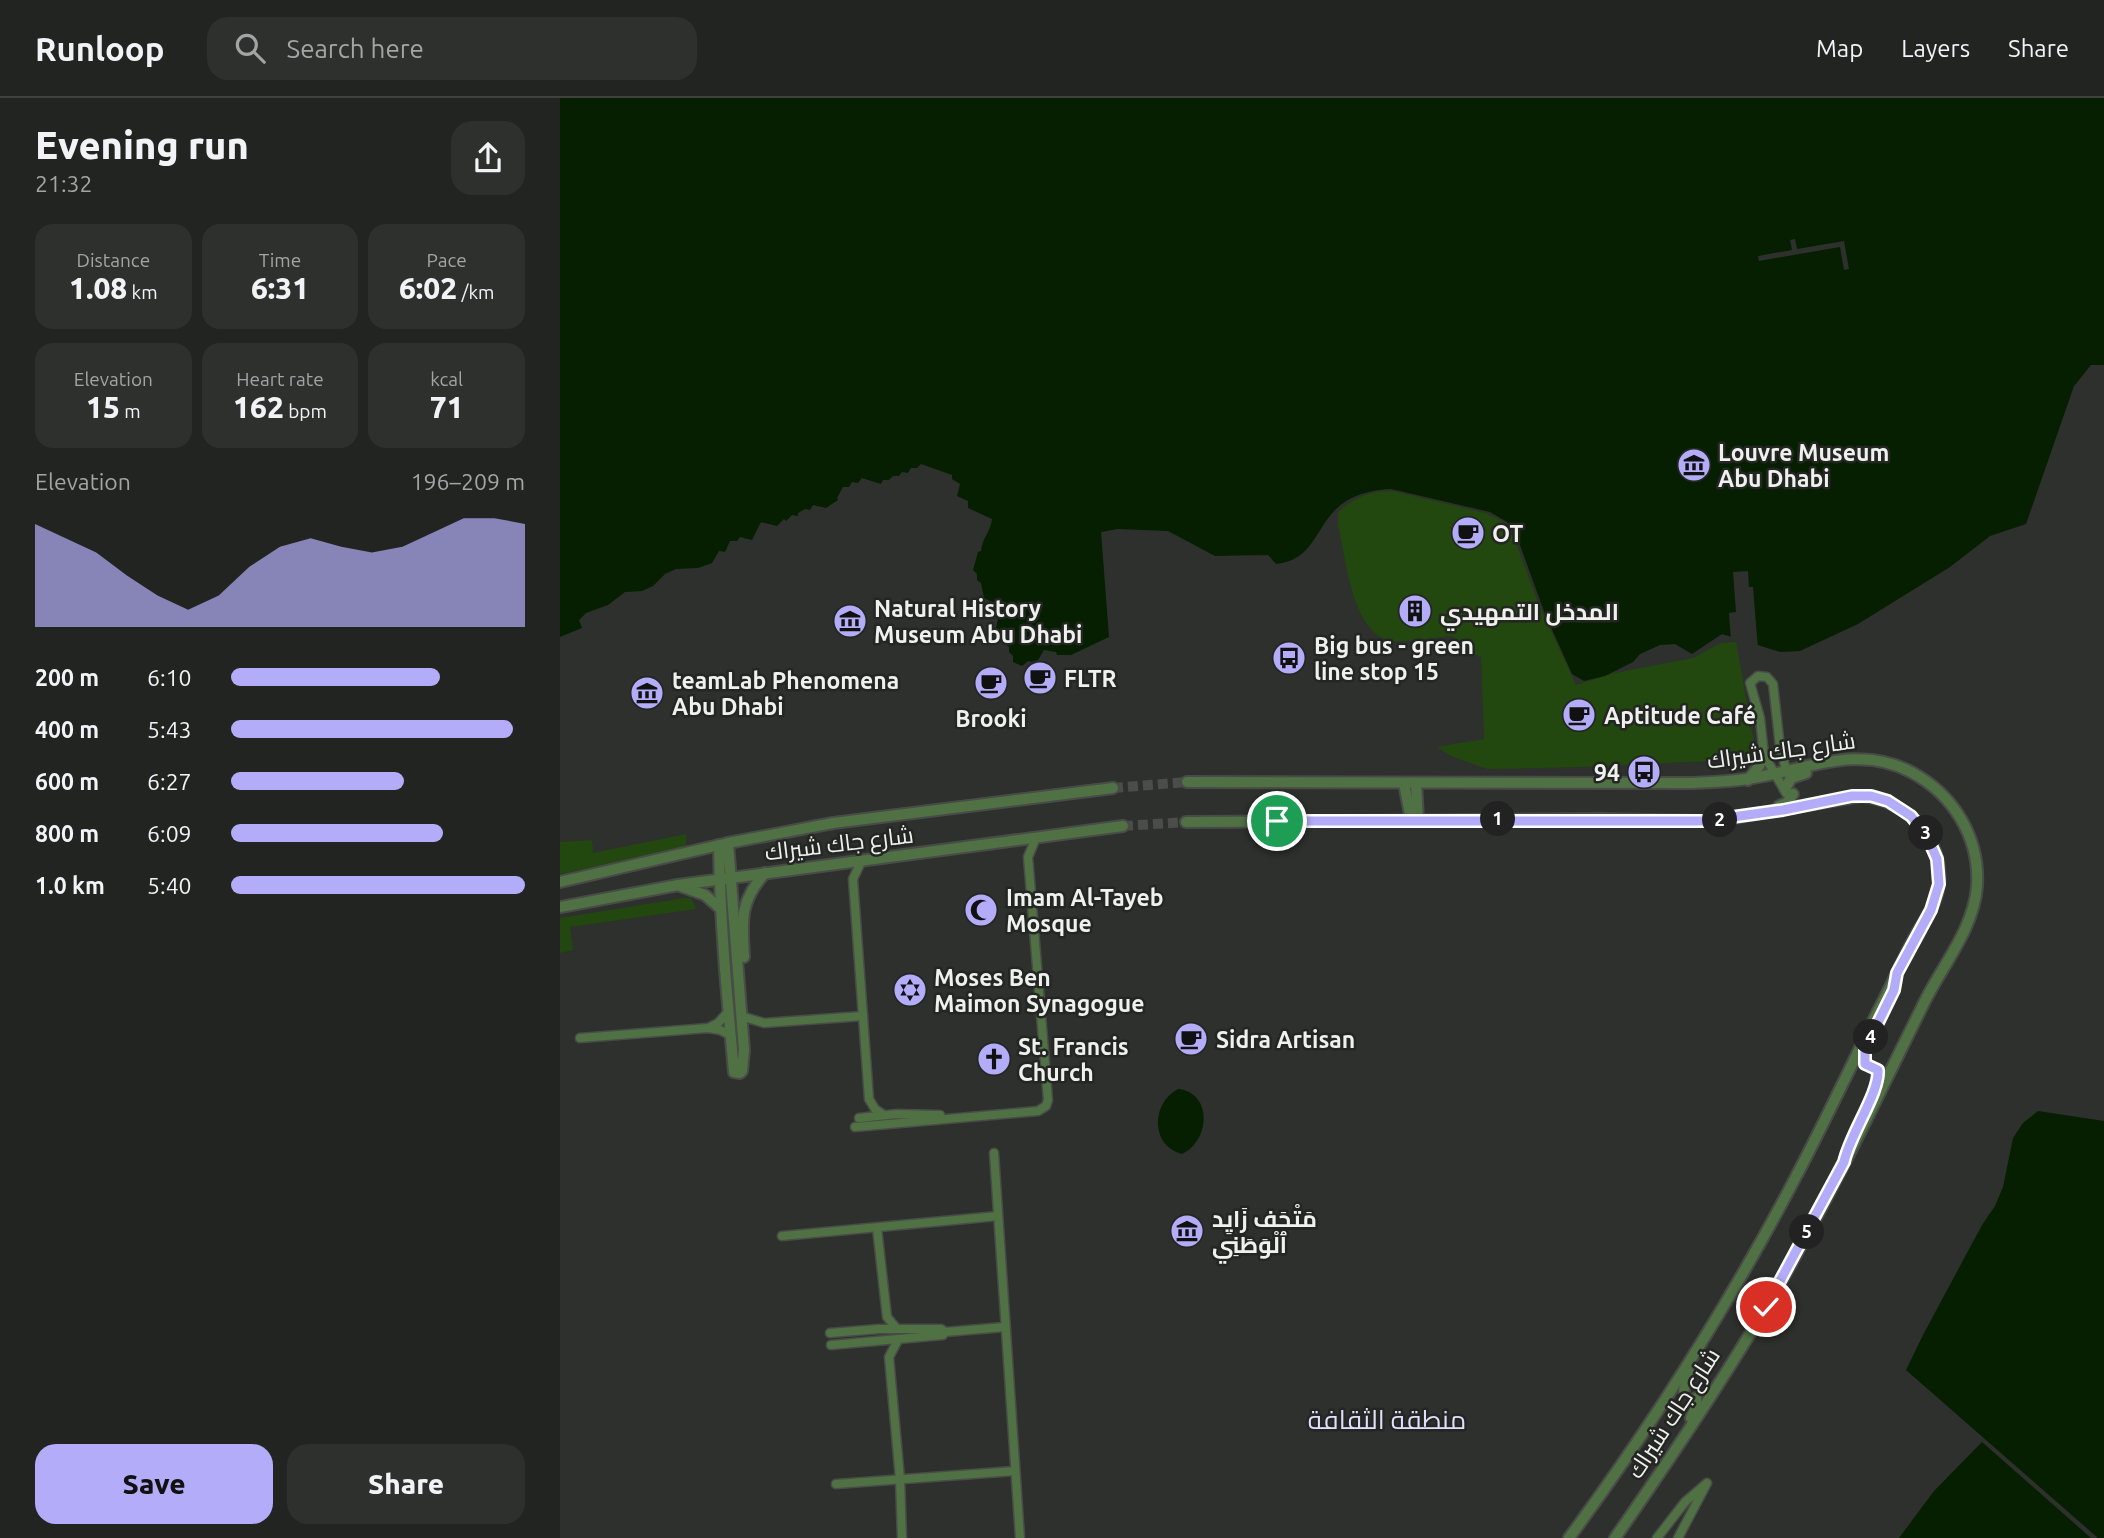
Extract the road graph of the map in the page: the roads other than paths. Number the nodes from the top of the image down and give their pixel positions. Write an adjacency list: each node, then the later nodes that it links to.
1 (1760, 718): 2 (street); 2 (street); 3 (street)
2 (1778, 718): 8 (street)
3 (1764, 755): 4 (street); 8 (street)
4 (1748, 780): 6 (street, شارع جاك شيراك); 8 (street, شارع جاك شيراك)
5 (1187, 782): 6 (street, شارع جاك شيراك)
6 (1410, 783): 9 (street)
7 (1113, 788): 14 (street, شارع جاك شيراك)
8 (1788, 791): 9 (street, شارع جاك شيراك); 34 (street, شارع جاك شيراك); 35 (street, شارع جاك شيراك)
9 (1415, 820): 10 (street, شارع جاك شيراك)
10 (1186, 822)
11 (1124, 826): 12 (street, شارع جاك شيراك)
12 (1036, 838): 13 (street, شارع جاك شيراك); 15 (street)
13 (1014, 841): 15 (street); 16 (street, شارع جاك شيراك)
14 (723, 844): 20 (street); 21 (street, شارع جاك شيراك)
15 (1028, 857): 38 (street)
16 (861, 862): 17 (street, شارع جاك شيراك); 19 (street)
17 (841, 864): 18 (street, شارع جاك شيراك); 19 (street)
18 (765, 873): 20 (street, شارع جاك شيراك); 25 (street)
19 (853, 879): 28 (street)
20 (725, 880): 22 (street, شارع جاك شيراك); 24 (street); 25 (street)
21 (560, 882)
22 (678, 886): 23 (street, شارع جاك شيراك); 24 (street)
23 (560, 907)
24 (721, 909): 26 (street)
25 (739, 983): 27 (street)
26 (728, 1012): 30 (street); 32 (street)
27 (741, 1016): 29 (street); 31 (street)
28 (863, 1016): 29 (street); 36 (street)
29 (764, 1023): 31 (street)
30 (708, 1028): 32 (street); 33 (street)
31 (743, 1034): 32 (street)
32 (730, 1035)
33 (580, 1038)
34 (1860, 1061): 35 (street); 54 (street, شارع جاك شيراك)
35 (1883, 1073): 55 (street, شارع جاك شيراك)
36 (869, 1099): 37 (street); 37 (street)
37 (884, 1115): 38 (street)
38 (954, 1117): 39 (street)
39 (855, 1127)
40 (994, 1153): 41 (street)
41 (998, 1216): 42 (street); 45 (street)
42 (877, 1228): 43 (street); 44 (street)
43 (782, 1236)
44 (887, 1317): 46 (street); 47 (street)
45 (1005, 1327): 48 (street); 56 (street)
46 (879, 1329): 47 (street); 49 (street)
47 (897, 1329): 48 (street)
48 (946, 1332): 50 (street)
49 (830, 1333)
50 (898, 1340): 51 (street); 53 (street)
51 (877, 1342): 52 (street); 53 (street)
52 (831, 1345)
53 (890, 1357): 57 (street)
54 (1679, 1387): 55 (street); 61 (street, شارع جاك شيراك)
55 (1700, 1402): 62 (street, شارع جاك شيراك)
56 (1015, 1471): 57 (street); 60 (street)
57 (900, 1479): 58 (street); 59 (street)
58 (836, 1484)
59 (902, 1538)
60 (1020, 1538)
61 (1569, 1538)
62 (1615, 1538)
63 (1657, 1538): 64 (street); 65 (street)
64 (1669, 1538)
65 (1678, 1538)

